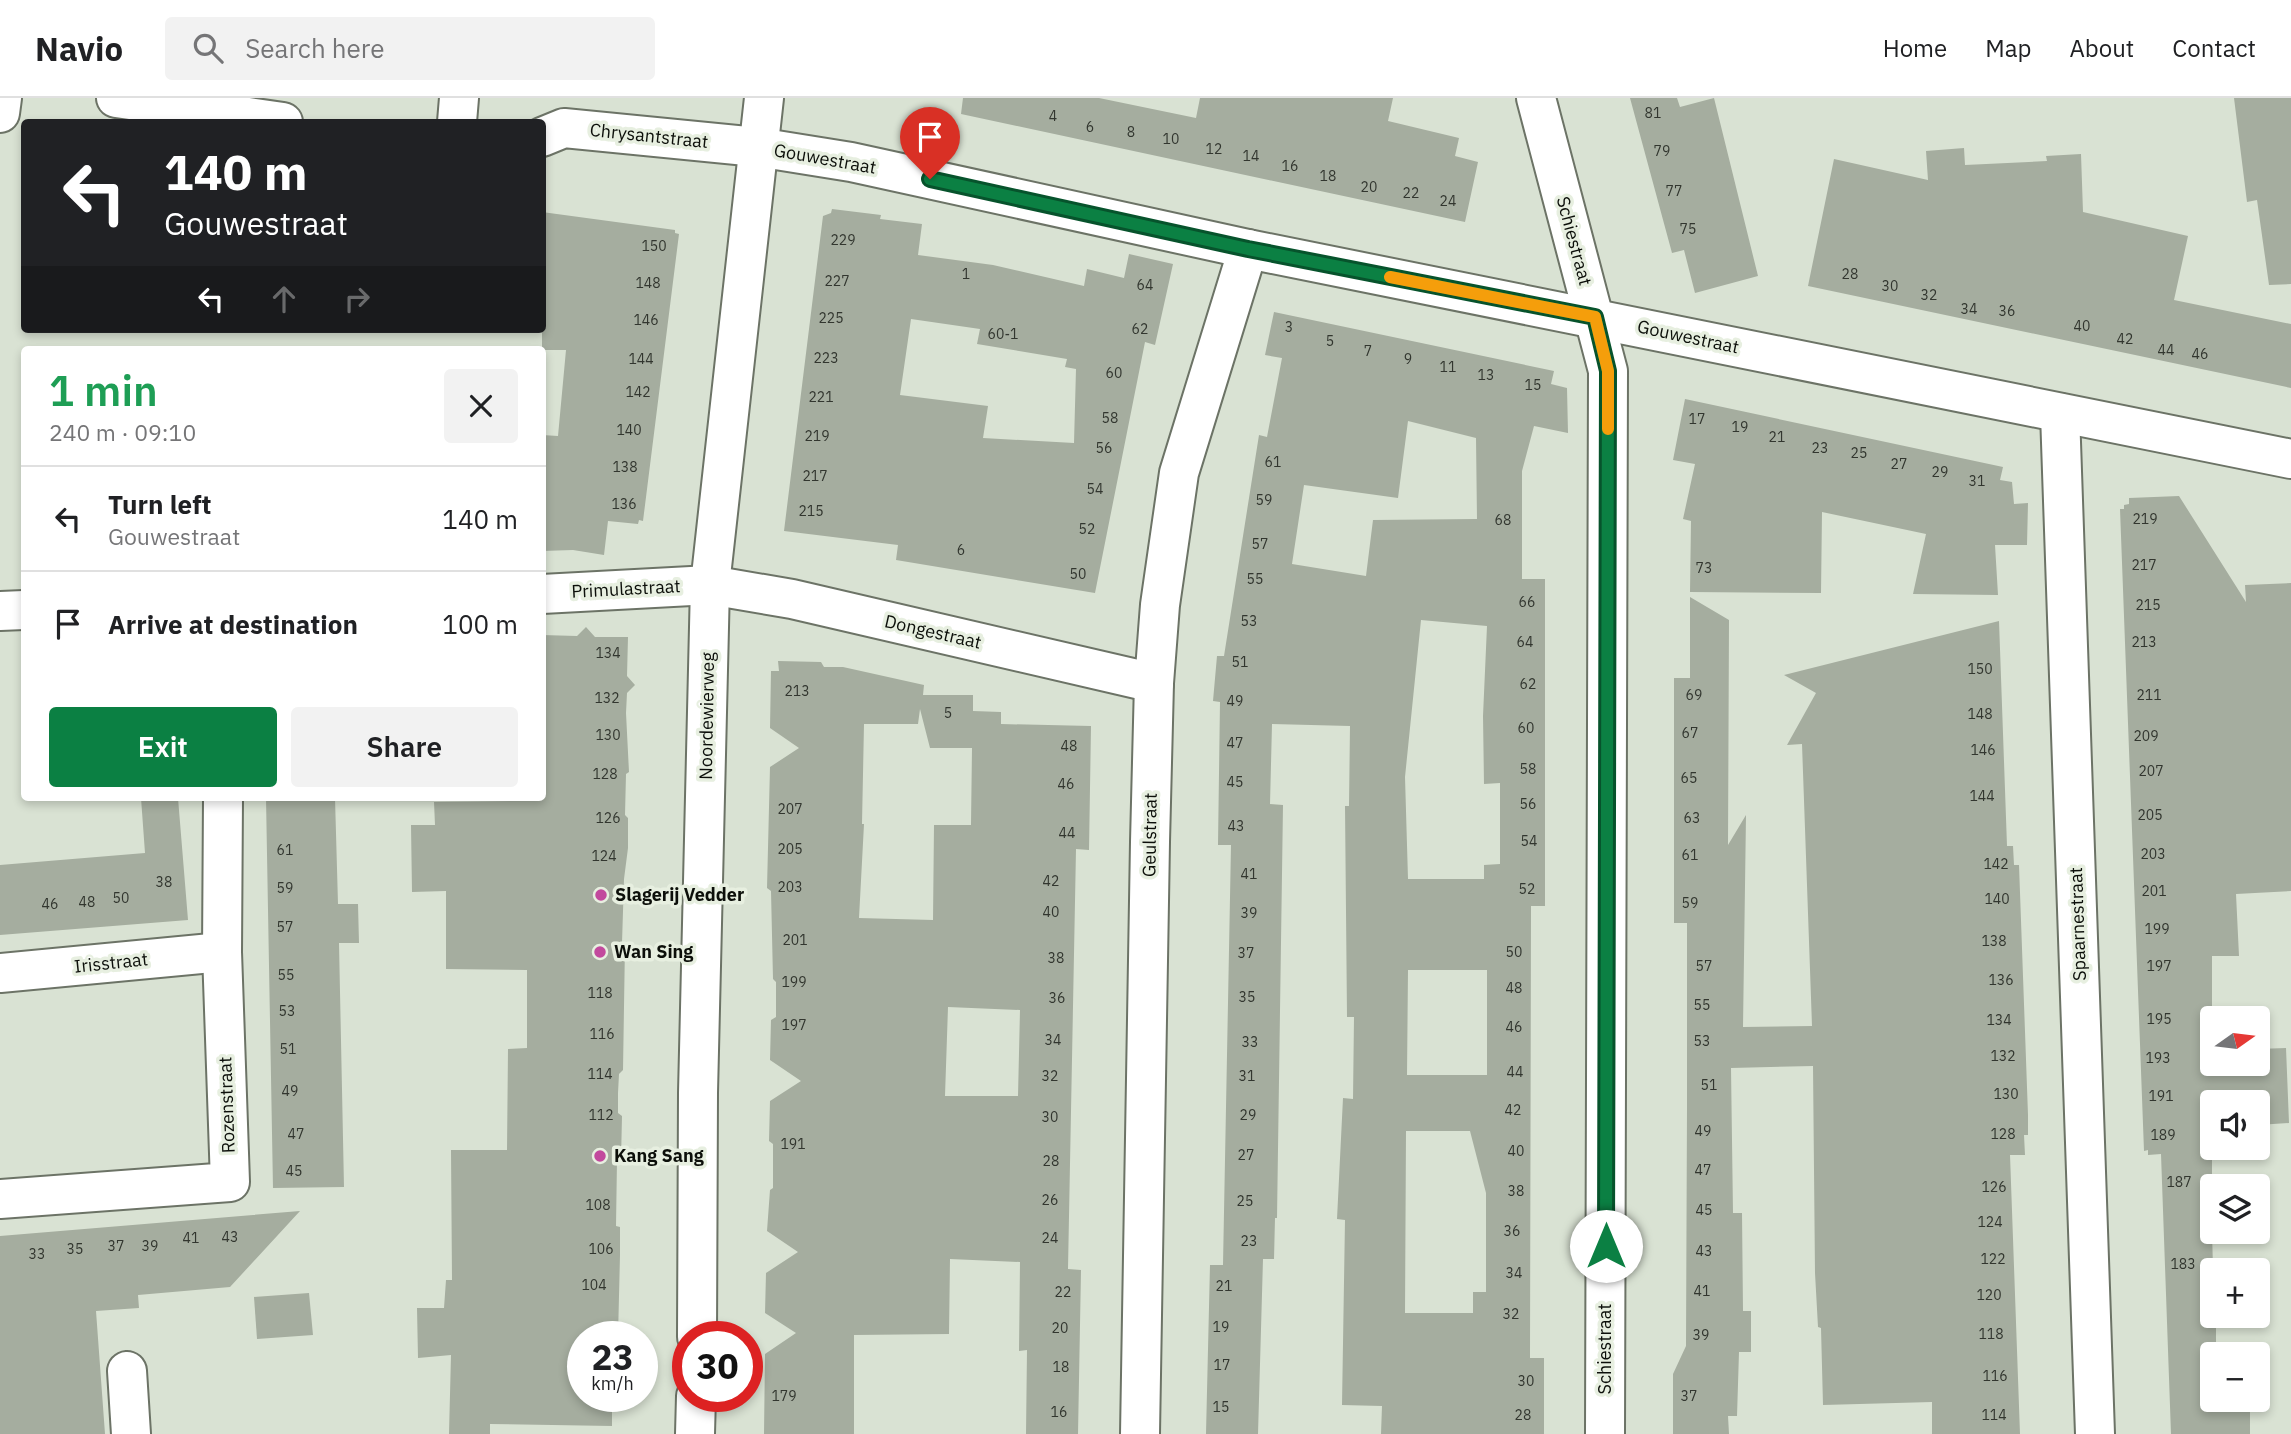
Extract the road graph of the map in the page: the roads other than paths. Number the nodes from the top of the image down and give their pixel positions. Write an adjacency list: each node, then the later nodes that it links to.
1 (2, 98): 6 (street)
2 (116, 98): 7 (street)
3 (459, 98): 8 (street)
4 (764, 98): 10 (street, Noordewierweg)
5 (1536, 98): 12 (street, Schiestraat)
6 (0, 113)
7 (263, 119)
8 (457, 119)
9 (546, 135): 10 (street, Chrysantstraat)
10 (757, 147): 11 (street, Gouwestraat); 15 (street, Noordewierweg)
11 (1248, 249): 12 (street, Gouwestraat); 19 (street, Geulstraat)
12 (1595, 317): 13 (street, Gouwestraat); 30 (street, Schiestraat)
13 (2060, 413): 14 (street, Gouwestraat); 31 (street, Spaarnestraat)
14 (2291, 459)
15 (710, 585): 16 (street, Primulastraat); 19 (street, Dongestraat); 24 (street, Noordewierweg)
16 (546, 594)
17 (21, 610): 18 (street)
18 (0, 611)
19 (1154, 683): 29 (street, Geulstraat)
20 (223, 801): 21 (street, Rozenstraat)
21 (222, 952): 22 (street, Irisstraat); 23 (street, Rozenstraat)
22 (0, 974)
23 (0, 1199)
24 (697, 1321)
25 (127, 1371): 27 (street)
26 (696, 1412): 28 (street)
27 (131, 1434)
28 (695, 1434)
29 (1140, 1434)
30 (1605, 1434)
31 (2095, 1434)

